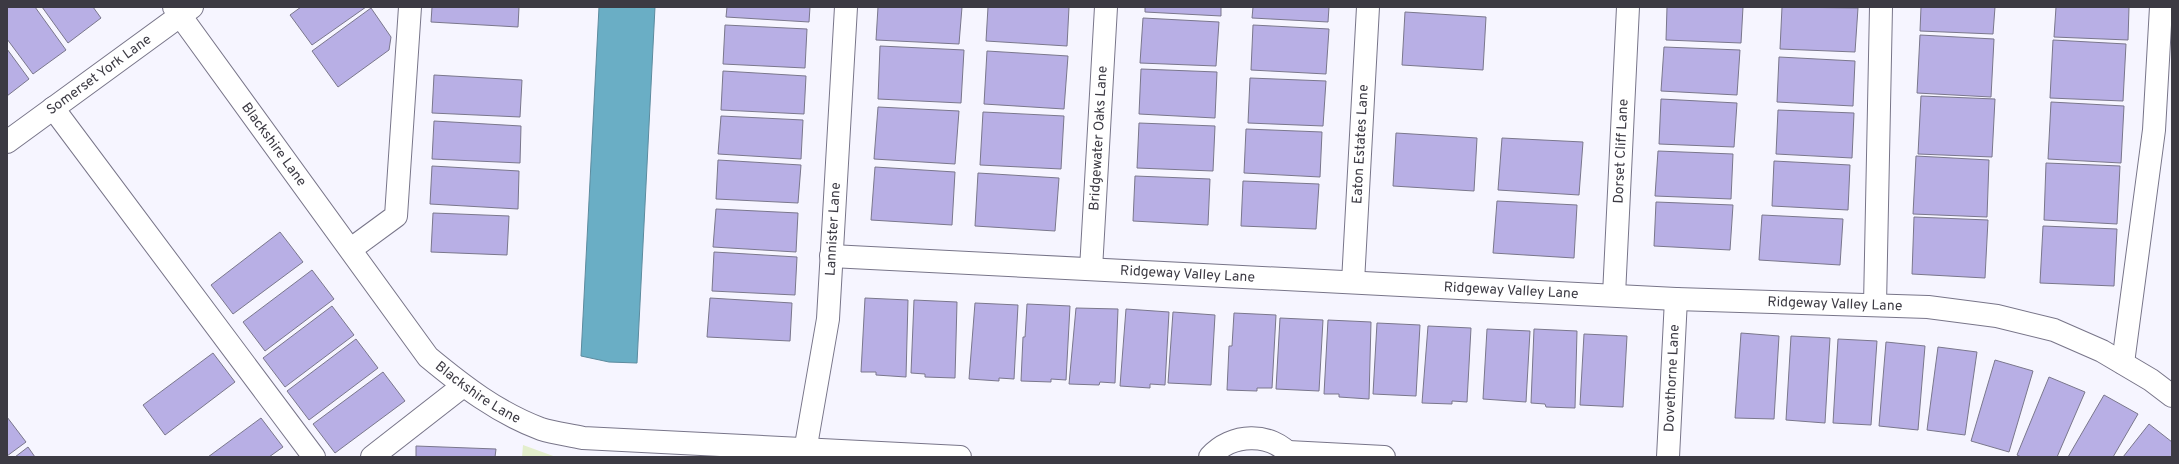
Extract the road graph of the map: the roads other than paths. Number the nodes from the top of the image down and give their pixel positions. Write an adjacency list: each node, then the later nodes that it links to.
1 (410, 7): 11 (street)
2 (846, 7): 12 (street, Lannister Lane)
3 (1106, 7): 13 (street, Bridgewater Oaks Lane)
4 (1368, 7): 14 (street, Eaton Estates Lane)
5 (1628, 7): 15 (street, Dorset Cliff Lane)
6 (1881, 7): 17 (street)
7 (2161, 7): 18 (street)
8 (182, 10): 9 (street, Somerset York Lane); 11 (street, Blackshire Lane)
9 (53, 108): 10 (street, Somerset York Lane); 24 (street)
10 (7, 142)
11 (351, 249): 19 (street, Blackshire Lane)
12 (831, 256): 13 (street, Ridgeway Valley Lane); 22 (street, Lannister Lane)
13 (1091, 269): 14 (street, Ridgeway Valley Lane)
14 (1353, 282): 15 (street, Ridgeway Valley Lane)
15 (1614, 295): 16 (street, Ridgeway Valley Lane)
16 (1676, 299): 17 (street, Ridgeway Valley Lane); 30 (street, Dovethorne Lane)
17 (1875, 305): 18 (street, Ridgeway Valley Lane)
18 (2123, 363): 20 (street, Ridgeway Valley Lane)
19 (464, 386): 21 (street); 22 (street, Blackshire Lane)
20 (2172, 396)
21 (403, 433): 25 (street); 26 (street)
22 (804, 453): 27 (street, Blackshire Lane)
23 (1290, 454): 28 (street); 29 (street)
24 (314, 457)
25 (372, 457)
26 (402, 457)
27 (960, 457)
28 (1210, 457)
29 (1384, 457)
30 (1668, 457)

